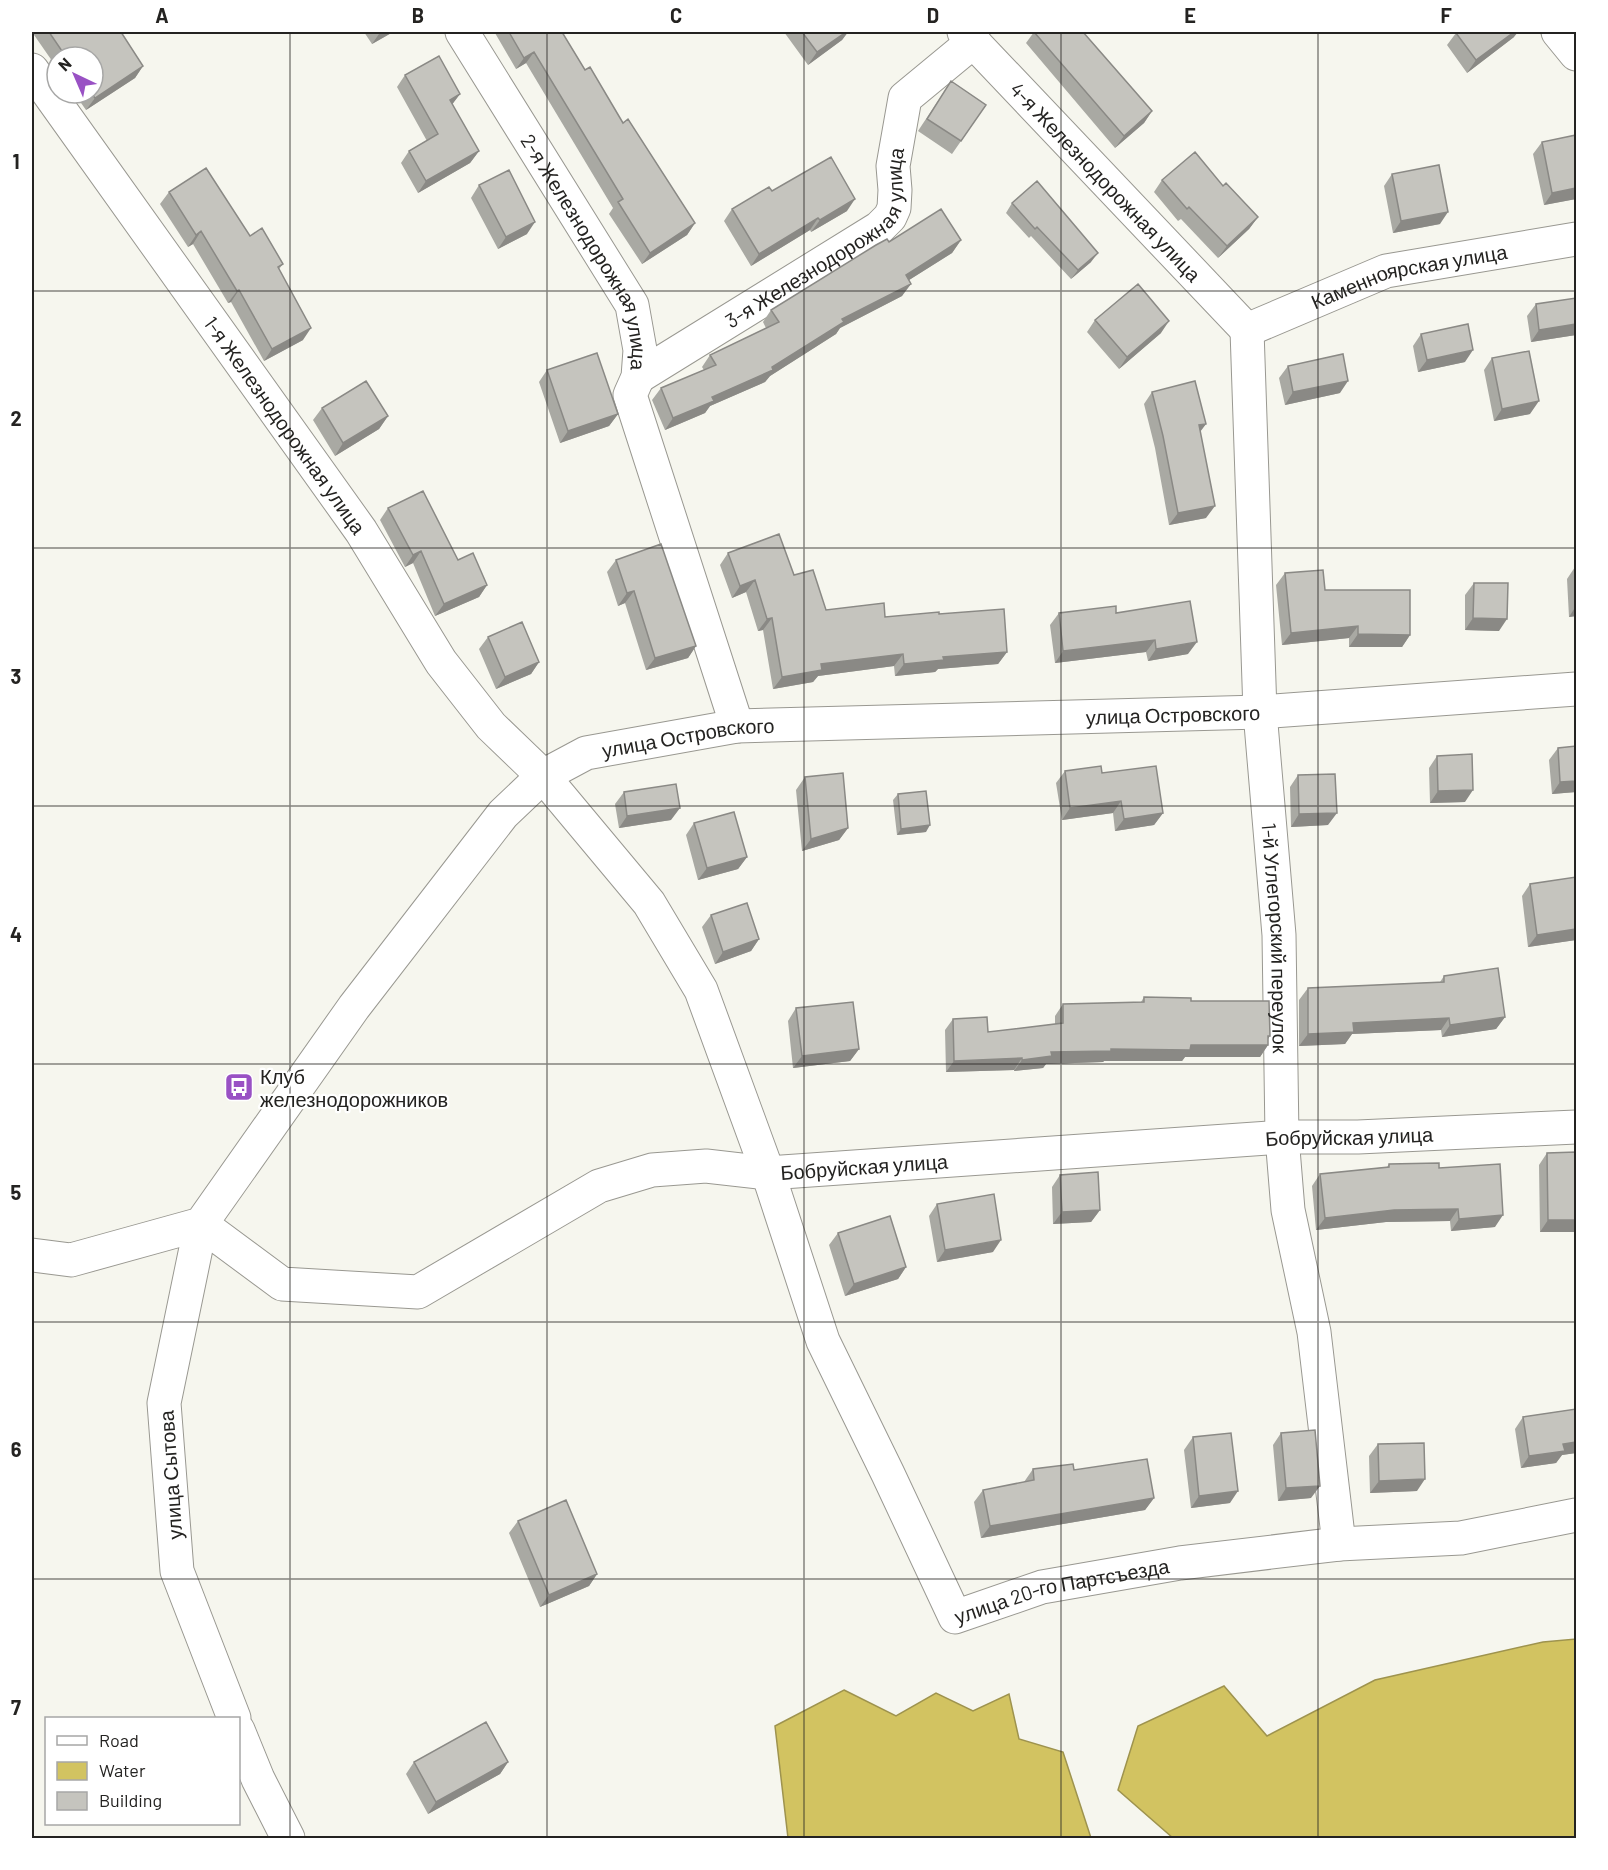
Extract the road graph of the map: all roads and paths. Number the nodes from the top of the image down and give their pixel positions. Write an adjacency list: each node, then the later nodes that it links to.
1 (462, 32): 8 (street, 2-я Железнодорожная улица)
2 (1558, 32): 4 (street)
3 (969, 36): 7 (street, 4-я Железнодорожная улица); 8 (street, 3-я Железнодорожная улица)
4 (1576, 54)
5 (32, 70): 12 (street, 1-я Железнодорожная улица)
6 (1576, 239): 7 (street, Каменноярская улица)
7 (1247, 330): 10 (street, 1-й Углегорский переулок)
8 (638, 377): 11 (street, 2-я Железнодорожная улица)
9 (1576, 689): 10 (street, улица Островского)
10 (1260, 712): 11 (street, улица Островского); 14 (street, 1-й Углегорский переулок)
11 (737, 726): 12 (street, улица Островского)
12 (543, 776): 15 (street, 1-я Железнодорожная улица); 16 (street, улица Островского)
13 (1576, 1127): 14 (street, Бобруйская улица)
14 (1282, 1137): 15 (street, Бобруйская улица); 19 (street, 1-й Углегорский переулок)
15 (768, 1173): 16 (street, Бобруйская улица); 19 (street, улица 20-го Партсъезда)
16 (201, 1224): 17 (street); 20 (street, улица Сытова)
17 (32, 1255)
18 (1576, 1515): 19 (street, улица 20-го Партсъезда)
19 (1339, 1544)
20 (233, 1717)
21 (240, 1735): 22 (street)
22 (288, 1839)

